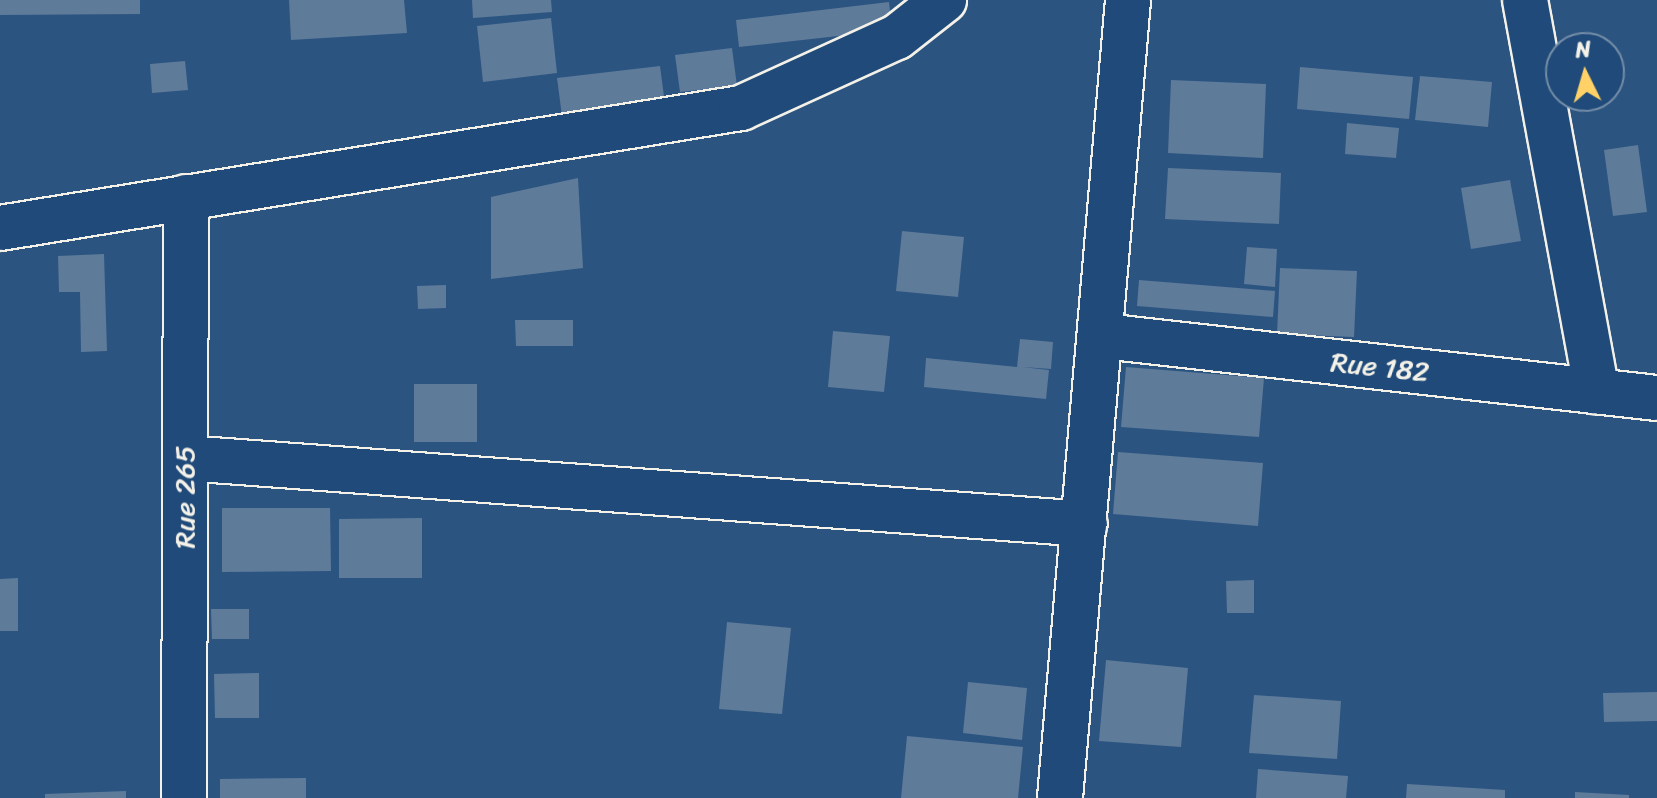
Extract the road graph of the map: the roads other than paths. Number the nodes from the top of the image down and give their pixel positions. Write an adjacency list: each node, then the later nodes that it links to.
1 (944, 0): 4 (street)
2 (1128, 0): 6 (street)
3 (1525, 0): 7 (street)
4 (186, 197): 5 (street); 9 (street, Rue 265)
5 (0, 228)
6 (1103, 336): 7 (street, Rue 182); 10 (street)
7 (1597, 391): 8 (street, Rue 182)
8 (1657, 398)
9 (185, 458): 10 (street); 11 (street, Rue 265)
10 (1085, 524): 12 (street)
11 (184, 798)
12 (1060, 798)

